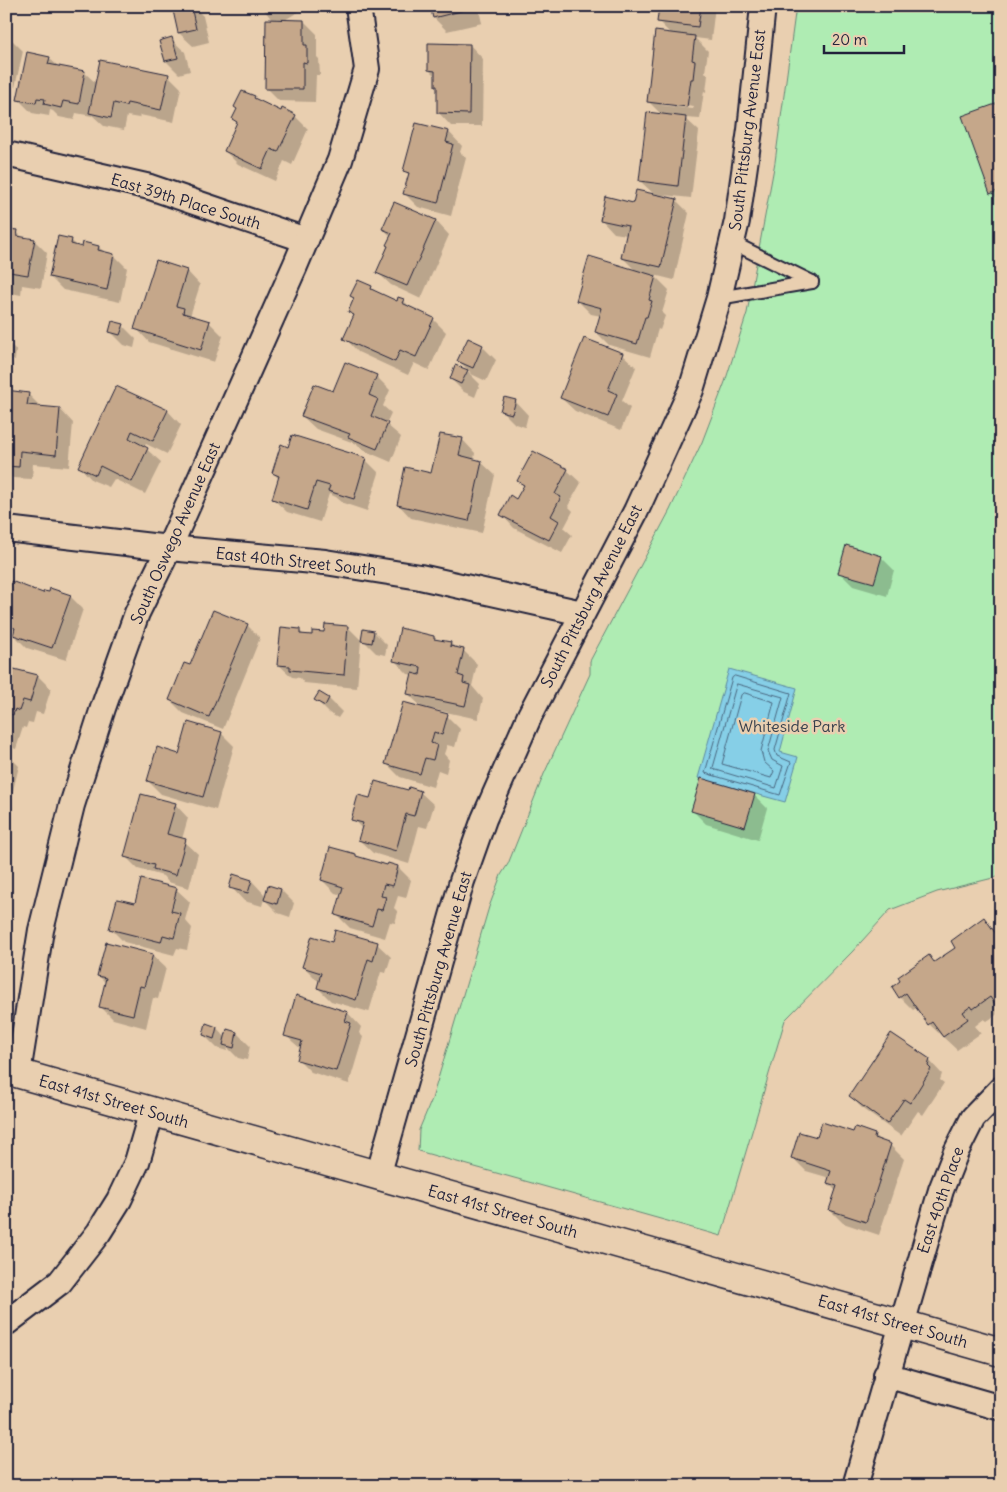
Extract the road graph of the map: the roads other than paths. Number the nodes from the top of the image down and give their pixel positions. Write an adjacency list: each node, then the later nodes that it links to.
1 (358, 6): 4 (street, South Oswego Avenue East)
2 (763, 6): 5 (street, South Pittsburg Avenue East)
3 (6, 154): 4 (street, East 39th Place South)
4 (306, 240): 8 (street, South Oswego Avenue East)
5 (733, 243): 6 (street, South Pittsburg Avenue East); 6 (lane)
6 (719, 298): 9 (street, South Pittsburg Avenue East)
7 (6, 528): 8 (street, East 40th Street South)
8 (169, 548): 9 (street, East 40th Street South); 10 (street, South Oswego Avenue East)
9 (582, 613): 13 (street, South Pittsburg Avenue East)
10 (12, 1072): 12 (main road, East 41st Street South)
11 (1001, 1089): 15 (street, East 40th Place)
12 (152, 1111): 13 (main road, East 41st Street South); 14 (street)
13 (378, 1176): 15 (main road, East 41st Street South)
14 (6, 1323)
15 (901, 1323): 16 (main road, East 41st Street South); 17 (street)
16 (1001, 1352)
17 (886, 1375): 18 (street); 19 (street)
18 (1001, 1408)
19 (854, 1486)

